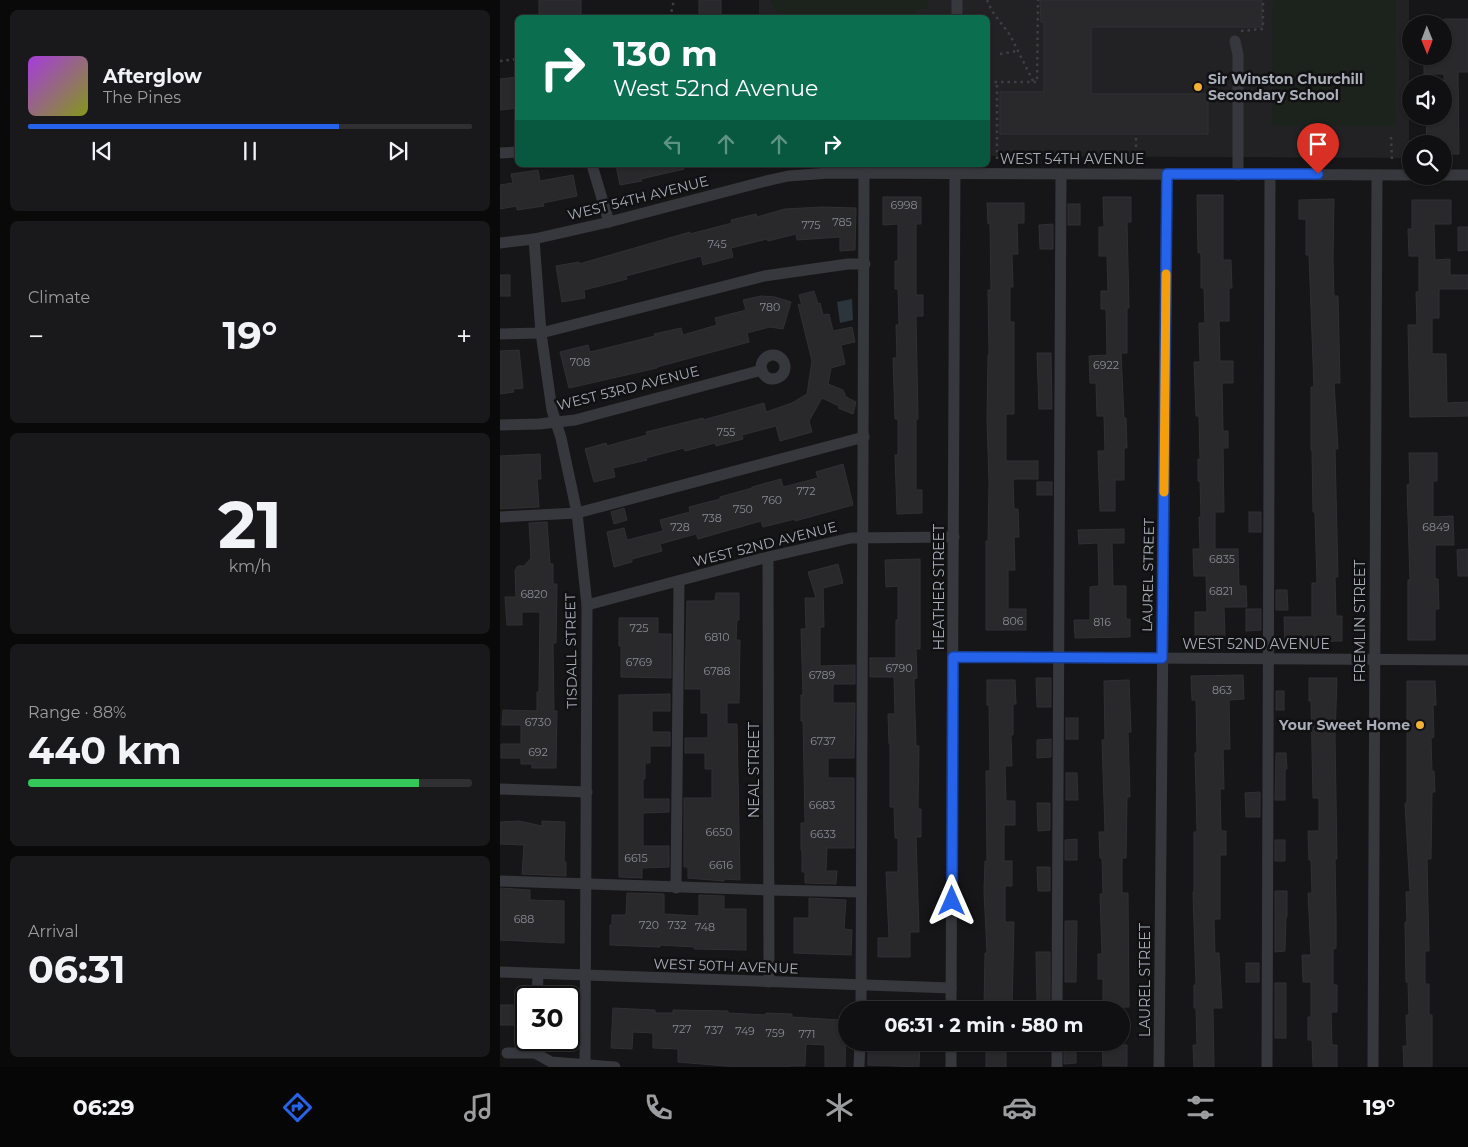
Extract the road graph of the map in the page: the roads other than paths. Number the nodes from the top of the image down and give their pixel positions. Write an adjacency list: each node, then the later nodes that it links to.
1 (957, 0): 2 (street)
2 (957, 15)
3 (1235, 41): 12 (street)
4 (515, 152): 5 (street)
5 (500, 153)
6 (593, 167): 18 (street)
7 (955, 169): 9 (street, WEST 54TH AVENUE); 10 (street, WEST 54TH AVENUE); 31 (street, HEATHER STREET)
8 (787, 171): 9 (street, WEST 54TH AVENUE); 18 (street, WEST 54TH AVENUE)
9 (864, 173): 21 (street)
10 (1061, 174): 11 (street, WEST 54TH AVENUE); 36 (street)
11 (1167, 174): 12 (street, WEST 54TH AVENUE); 37 (street, LAUREL STREET)
12 (1238, 174): 13 (street, WEST 54TH AVENUE)
13 (1270, 174): 14 (street, WEST 54TH AVENUE); 38 (street)
14 (1377, 175): 15 (street, WEST 54TH AVENUE); 39 (street, FREMLIN STREET)
15 (1402, 175)
16 (1452, 175): 17 (street)
17 (1468, 175)
18 (608, 222): 19 (street, WEST 54TH AVENUE)
19 (534, 239): 20 (street, WEST 54TH AVENUE); 22 (street, TISDALL STREET)
20 (500, 243)
21 (865, 264): 22 (street); 27 (street)
22 (541, 332): 23 (street); 25 (street, TISDALL STREET)
23 (500, 334)
24 (762, 370): 25 (street, WEST 53RD AVENUE)
25 (556, 422): 26 (street, WEST 53RD AVENUE); 28 (street, TISDALL STREET)
26 (500, 425)
27 (864, 437): 28 (street); 30 (street)
28 (577, 513): 29 (street); 34 (street, TISDALL STREET)
29 (500, 517)
30 (864, 537): 31 (street, WEST 52ND AVENUE); 32 (street, WEST 52ND AVENUE); 47 (street)
31 (954, 537): 35 (street, HEATHER STREET)
32 (768, 557): 33 (street, WEST 52ND AVENUE); 46 (street, NEAL STREET)
33 (679, 581): 34 (street, WEST 52ND AVENUE); 45 (street)
34 (587, 605): 42 (street, TISDALL STREET)
35 (953, 657): 36 (street, WEST 52ND AVENUE); 54 (street, HEATHER STREET)
36 (1058, 658): 37 (street, WEST 52ND AVENUE); 57 (street)
37 (1162, 658): 38 (street, WEST 52ND AVENUE); 69 (street, LAUREL STREET)
38 (1269, 659): 39 (street, WEST 52ND AVENUE); 70 (street)
39 (1374, 660): 40 (street, WEST 52ND AVENUE); 71 (street, FREMLIN STREET)
40 (1468, 660)
41 (500, 789): 42 (street)
42 (587, 792): 44 (street, TISDALL STREET)
43 (500, 881): 44 (street)
44 (586, 884): 45 (street); 50 (street, TISDALL STREET)
45 (676, 888): 46 (street)
46 (769, 890): 47 (street); 51 (street, NEAL STREET)
47 (861, 892): 53 (street)
48 (500, 972): 49 (street, WEST 50TH AVENUE)
49 (538, 974): 50 (street, WEST 50TH AVENUE); 52 (street)
50 (586, 976): 51 (street, WEST 50TH AVENUE); 64 (street, TISDALL STREET)
51 (769, 982): 53 (street, WEST 50TH AVENUE)
52 (538, 986)
53 (862, 986): 54 (street, WEST 50TH AVENUE); 55 (street)
54 (951, 988): 56 (street, HEATHER STREET)
55 (861, 1001)
56 (951, 1001)
57 (1057, 1001)
58 (860, 1051): 66 (street)
59 (951, 1051): 67 (street)
60 (1057, 1051): 68 (street)
61 (507, 1053): 62 (street)
62 (535, 1053): 63 (street)
63 (551, 1065): 64 (street)
64 (585, 1066): 65 (street)
65 (615, 1067)
66 (860, 1067)
67 (951, 1067)
68 (1057, 1067)
69 (1159, 1067)
70 (1267, 1067)
71 (1373, 1067)

